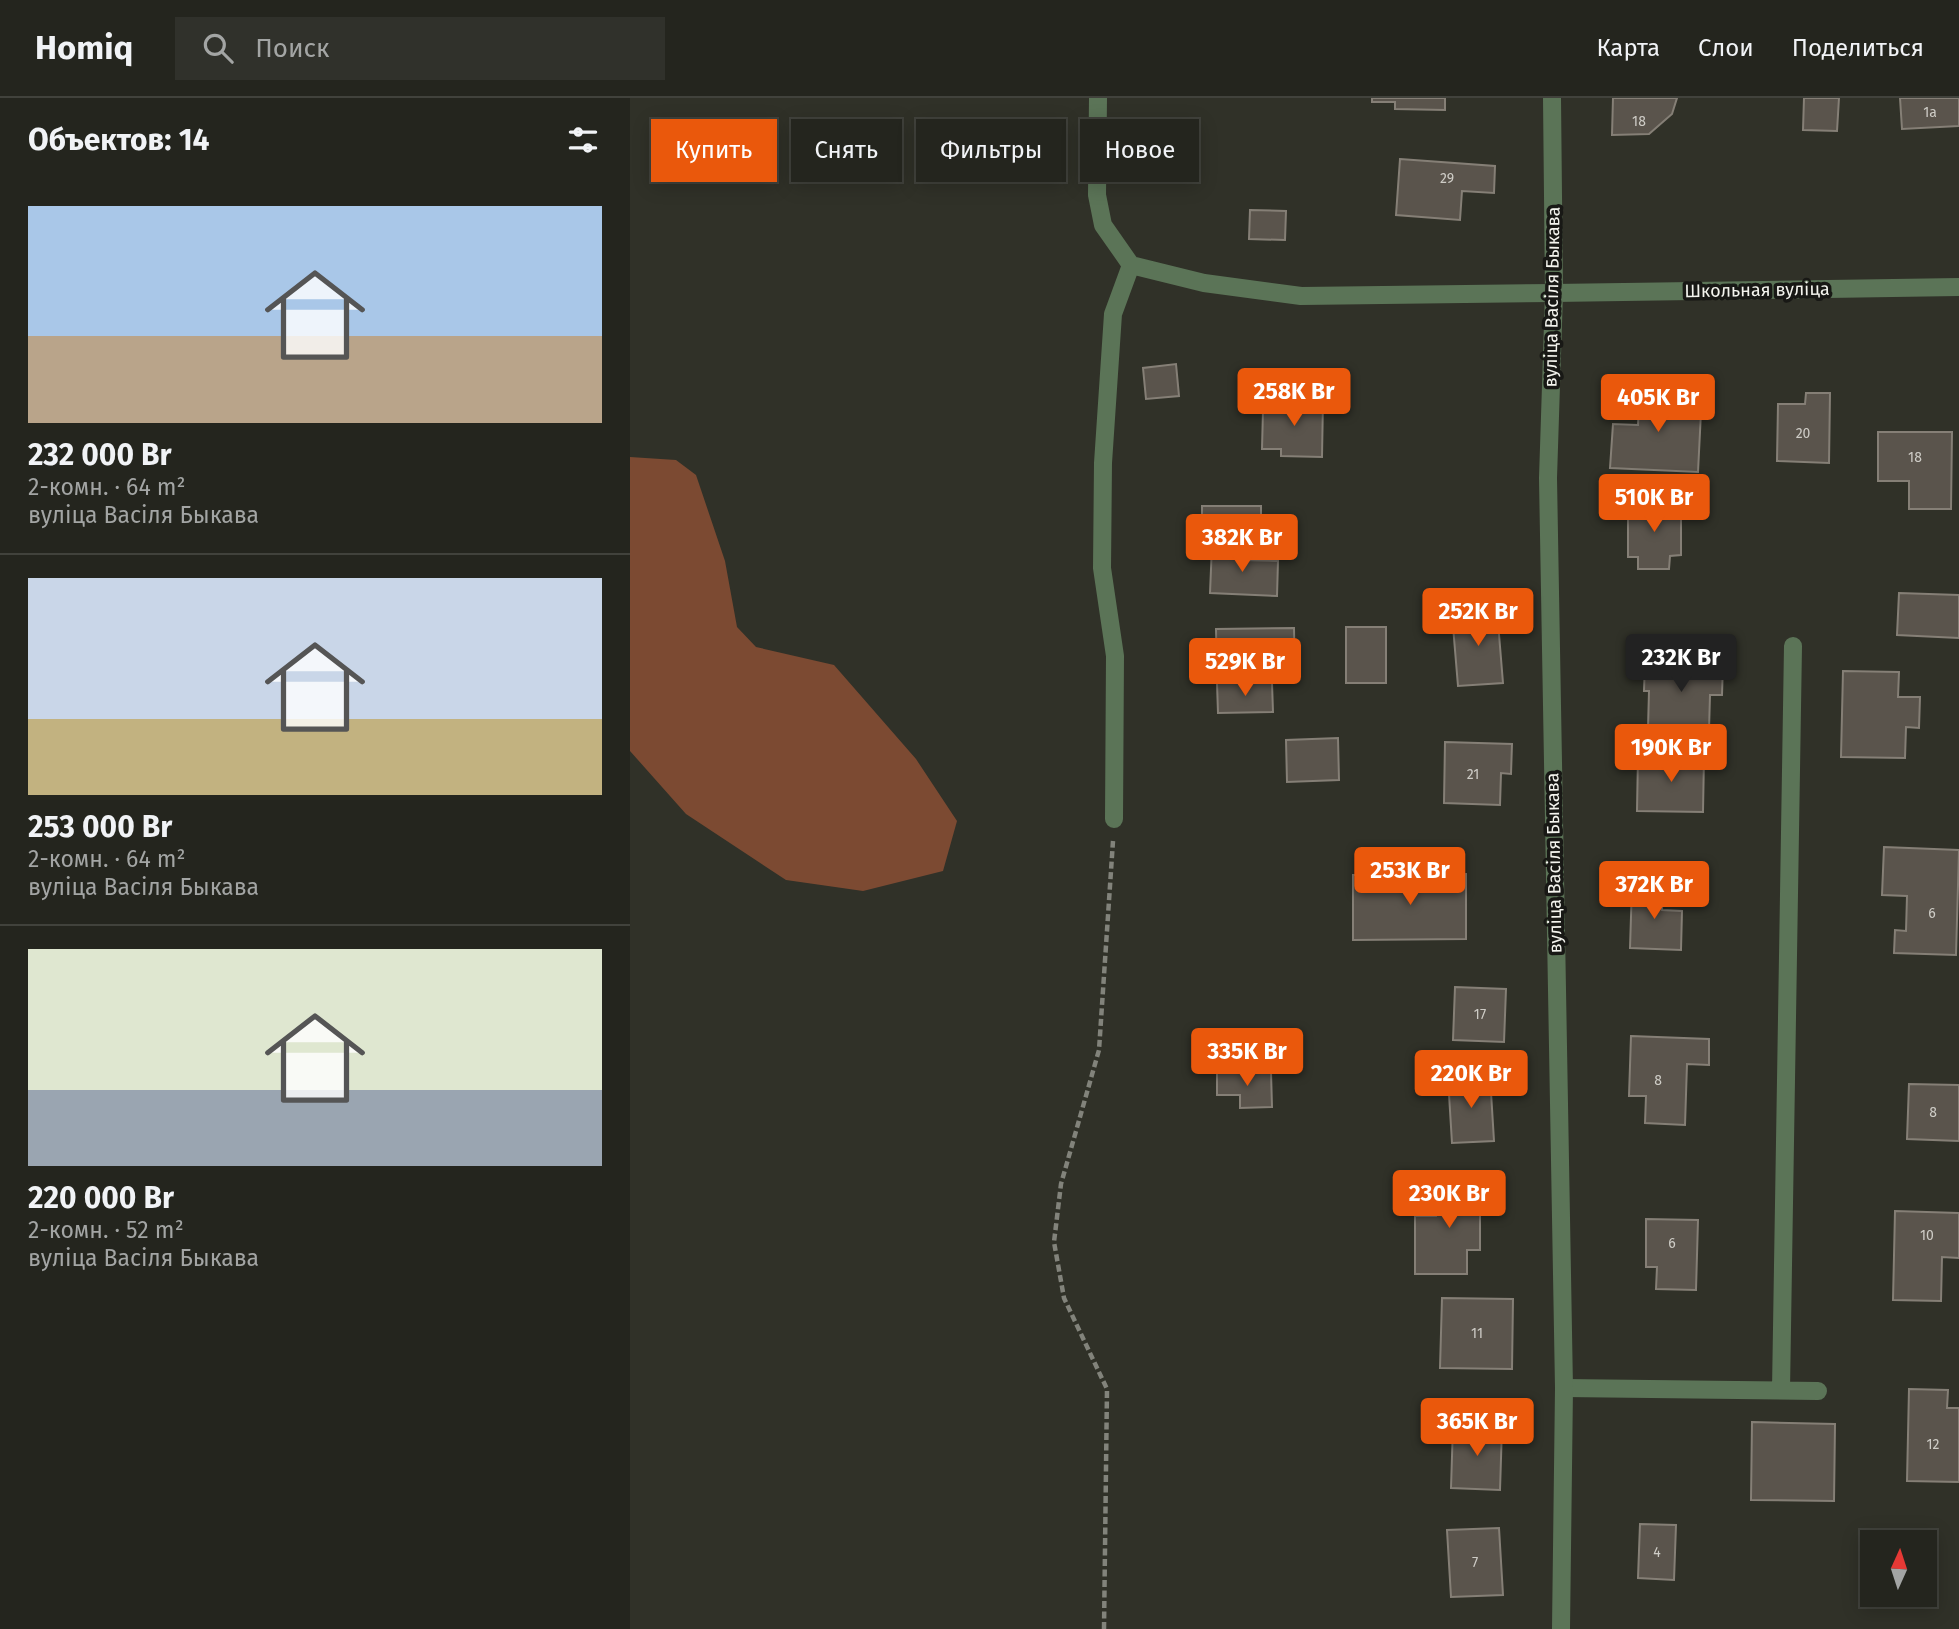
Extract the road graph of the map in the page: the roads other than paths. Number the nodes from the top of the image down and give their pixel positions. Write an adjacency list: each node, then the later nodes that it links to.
1 (1098, 98): 3 (street)
2 (1552, 98): 5 (street, вуліца Васіля Быкава)
3 (1131, 265): 5 (street, Школьная вуліца); 7 (street)
4 (1959, 287): 5 (street, Школьная вуліца)
5 (1554, 293): 8 (street, вуліца Васіля Быкава)
6 (1793, 646): 9 (street)
7 (1114, 819)
8 (1563, 1388): 9 (street); 11 (street, вуліца Васіля Быкава)
9 (1781, 1390): 10 (street)
10 (1818, 1391)
11 (1561, 1629)

